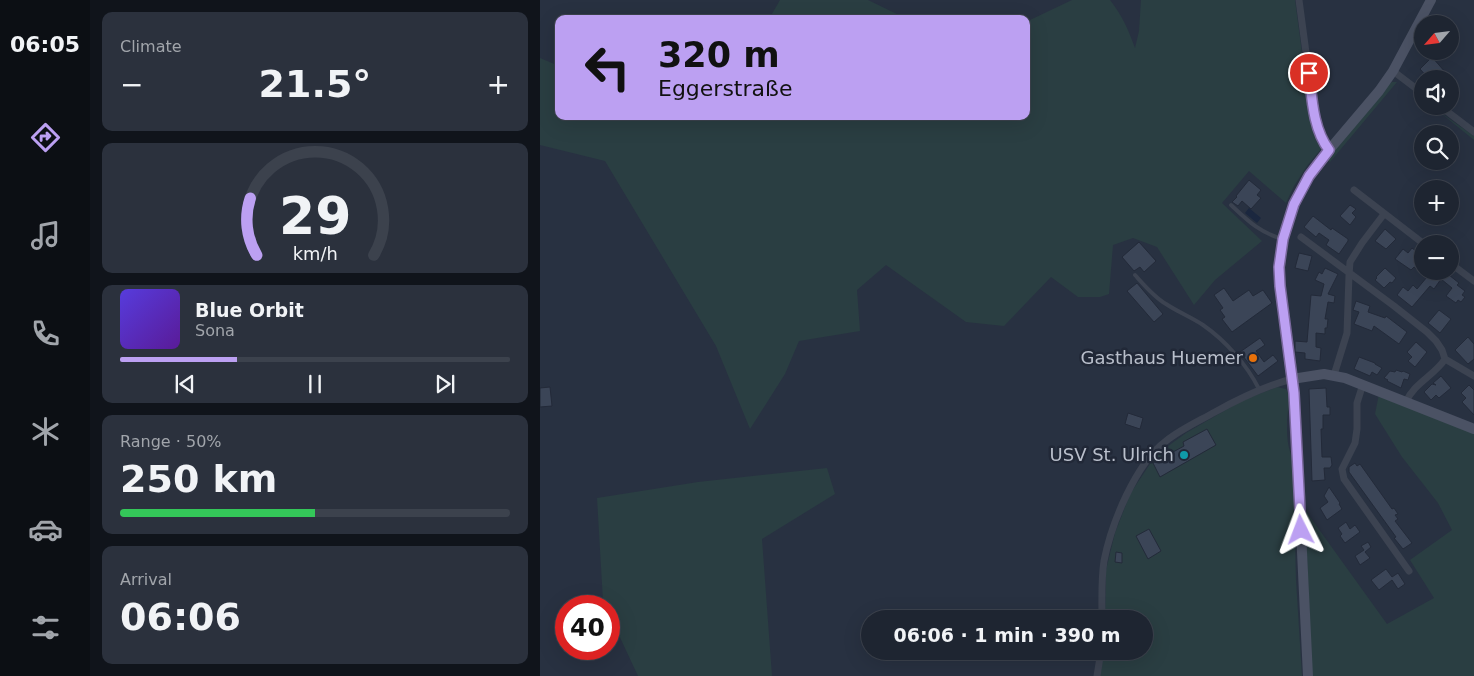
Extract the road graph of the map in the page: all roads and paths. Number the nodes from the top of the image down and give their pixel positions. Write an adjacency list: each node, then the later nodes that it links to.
1 (1299, 0): 7 (street)
2 (1431, 0): 3 (street)
3 (1393, 71): 4 (street); 7 (street)
4 (1414, 87)
5 (1452, 115): 6 (street)
6 (1474, 132)
7 (1329, 150): 13 (street)
8 (1354, 190): 10 (street)
9 (1231, 205): 13 (lane)
10 (1384, 214): 11 (street); 15 (street)
11 (1414, 236)
12 (1301, 238): 15 (street)
13 (1283, 239): 21 (street)
14 (1459, 270): 17 (street)
15 (1349, 272): 18 (street); 19 (street)
16 (1135, 275): 23 (lane)
17 (1474, 281)
18 (1445, 359): 20 (street); 24 (street)
19 (1334, 375): 21 (street); 22 (street)
20 (1474, 376)
21 (1292, 379): 23 (street); 30 (street)
22 (1363, 384): 24 (street); 26 (street)
23 (1260, 389): 27 (street)
24 (1406, 402): 25 (street)
25 (1474, 429)
26 (1409, 571)
27 (1102, 610)
28 (1100, 660): 29 (street)
29 (1097, 676)
30 (1308, 676)

